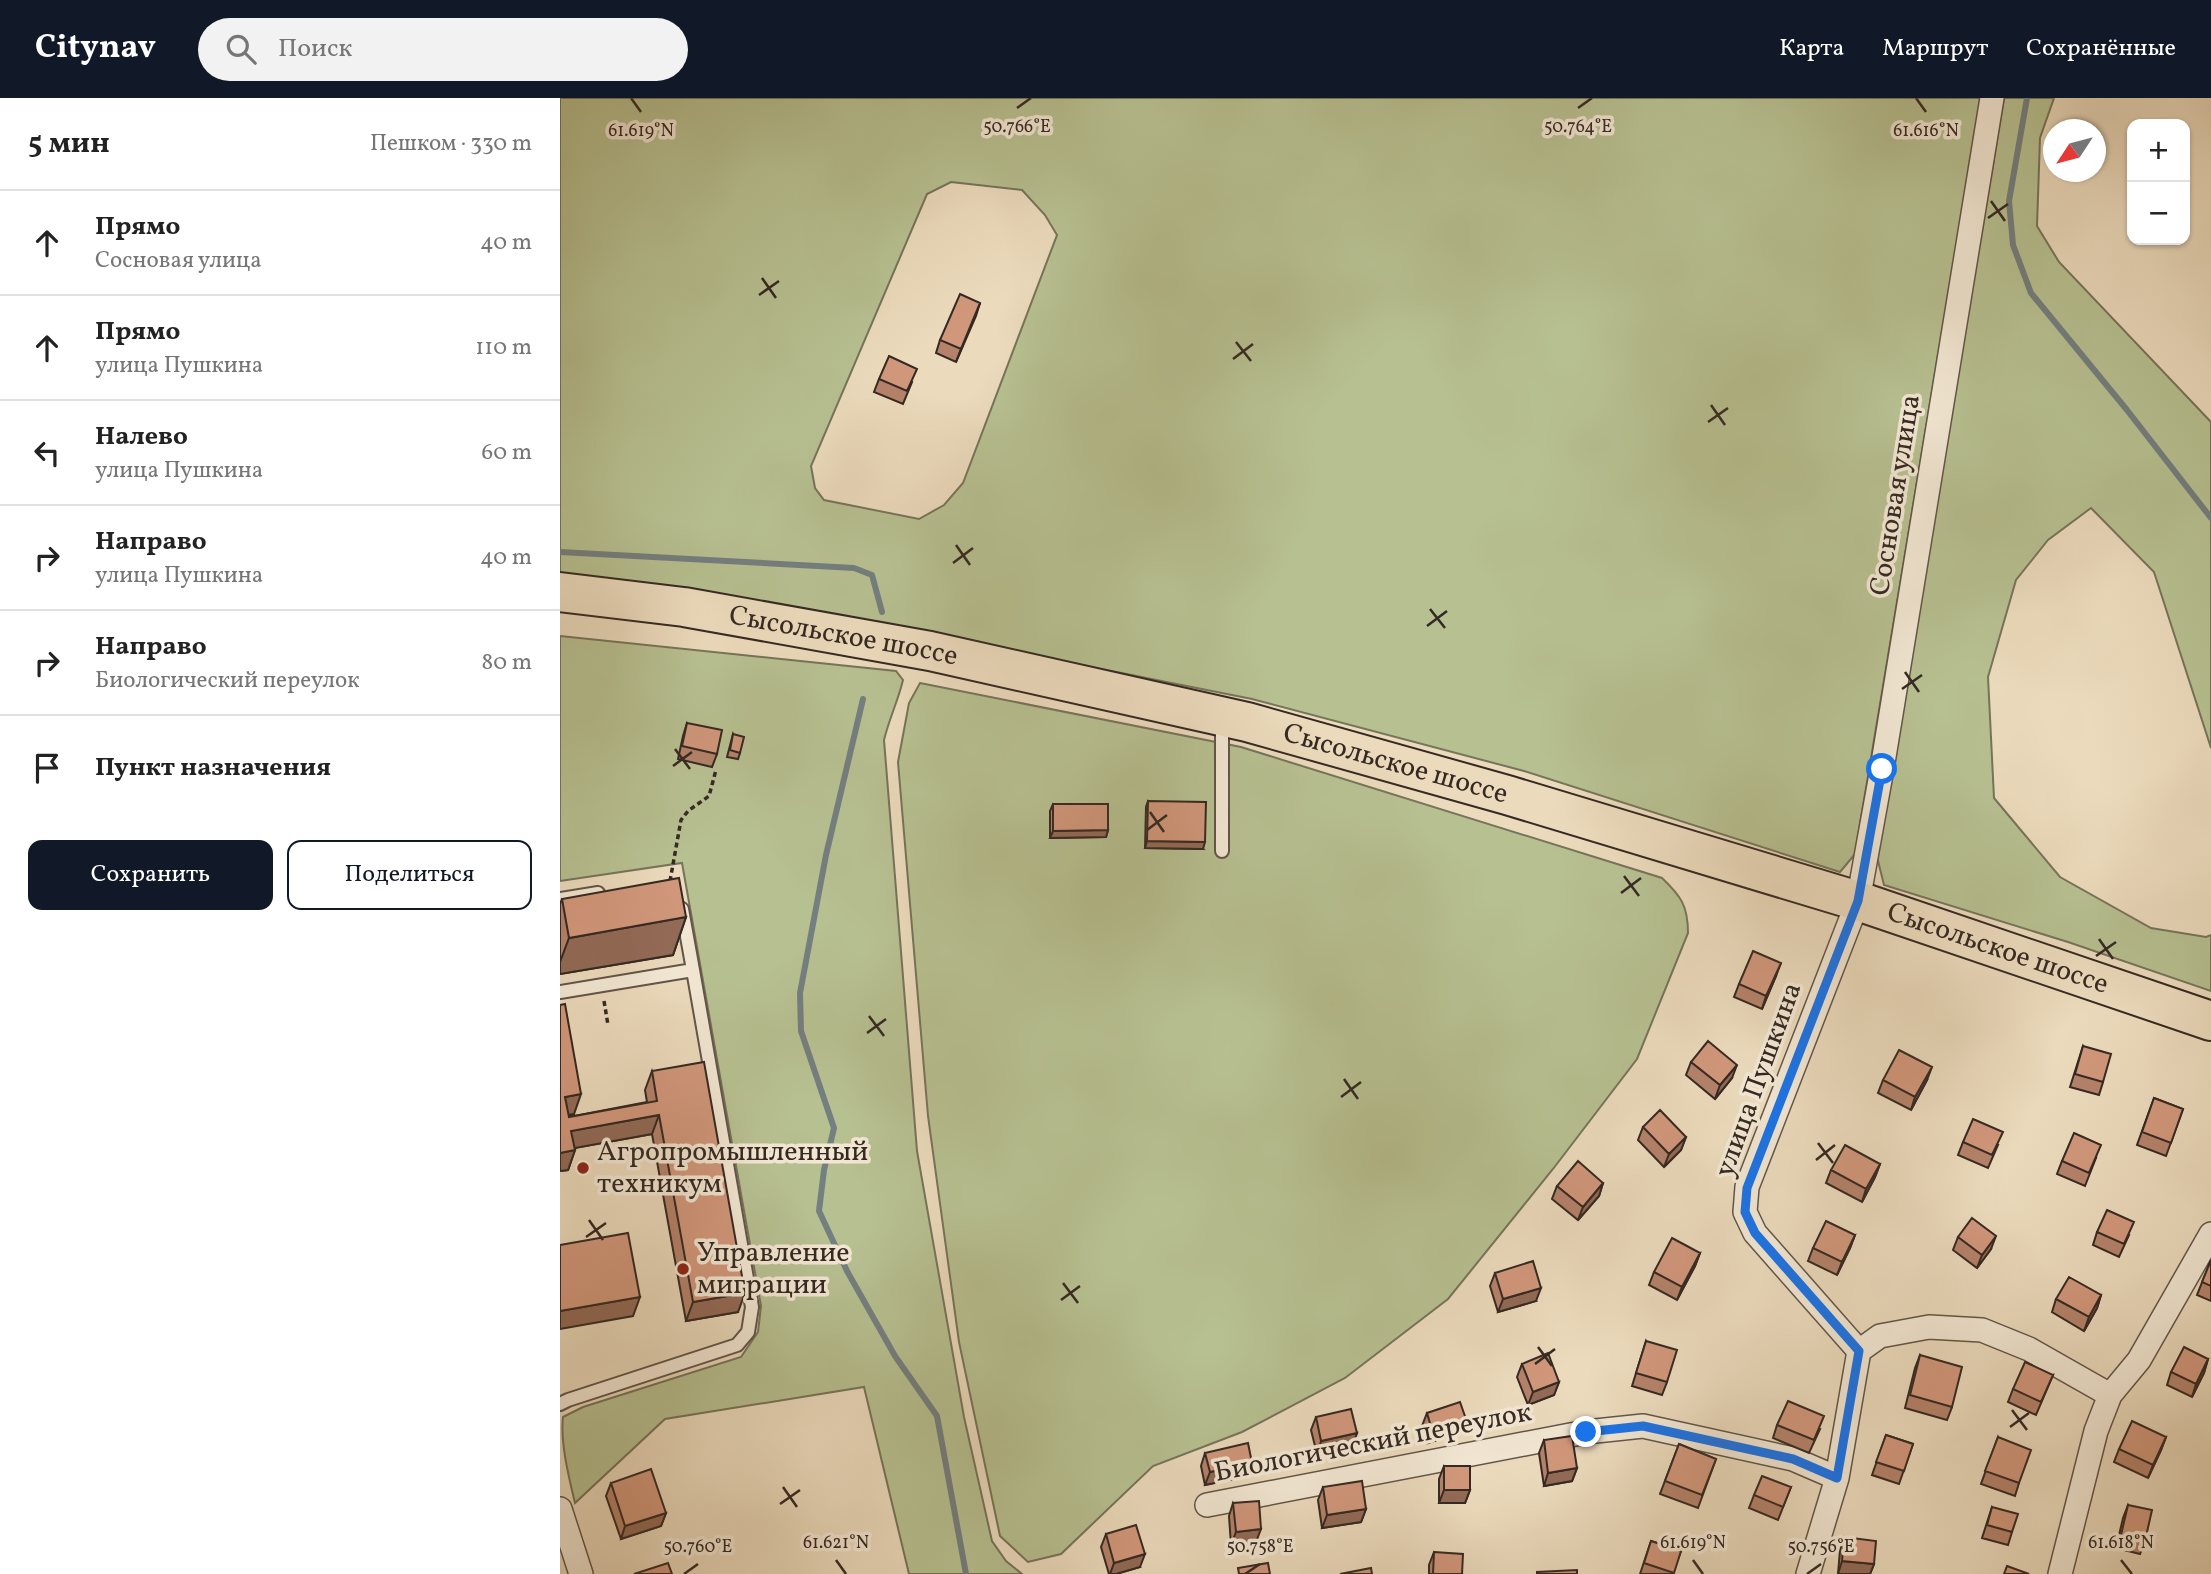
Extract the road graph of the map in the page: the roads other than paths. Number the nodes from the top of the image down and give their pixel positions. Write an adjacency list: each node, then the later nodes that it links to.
1 (1993, 98): 8 (street, Сосновая улица)
2 (560, 592): 3 (highway, Сысольское шоссе)
3 (1222, 716): 4 (lane); 8 (highway, Сысольское шоссе)
4 (1222, 850)
5 (670, 881): 9 (lane)
6 (606, 891): 7 (lane)
7 (560, 899)
8 (1858, 901): 11 (highway, Сысольское шоссе); 13 (street, улица Пушкина)
9 (693, 970): 10 (lane); 15 (lane)
10 (560, 992)
11 (2211, 1021)
12 (2211, 1234): 14 (street)
13 (1859, 1351): 14 (street); 16 (street)
14 (2110, 1395): 21 (street)
15 (560, 1404)
16 (1837, 1478): 17 (street, Биологический переулок); 20 (street)
17 (1207, 1505)
18 (560, 1509): 19 (street)
19 (581, 1574)
20 (1808, 1574)
21 (2060, 1574)

